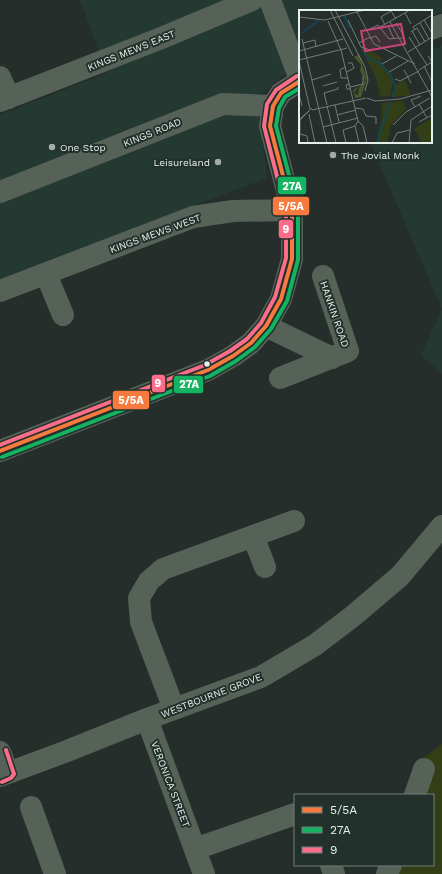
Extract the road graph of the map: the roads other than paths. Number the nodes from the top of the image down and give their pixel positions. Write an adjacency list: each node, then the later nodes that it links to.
1 (252, 0): 8 (street, KINGS MEWS EAST)
2 (270, 0): 6 (street)
3 (442, 24): 4 (street)
4 (432, 29)
5 (0, 77): 8 (street, KINGS MEWS EAST)
6 (299, 77)
7 (299, 81): 9 (street)
8 (4, 100)
9 (272, 106): 10 (street, KINGS ROAD); 11 (street)
10 (0, 192)
11 (292, 210): 12 (street, KINGS MEWS WEST); 16 (street)
12 (46, 274): 14 (street, KINGS MEWS WEST); 15 (street)
13 (323, 276): 17 (street, HANKIN ROAD)
14 (0, 291)
15 (63, 315)
16 (266, 326): 17 (street); 19 (street)
17 (340, 355): 18 (street)
18 (280, 378)
19 (0, 451)
20 (294, 521): 22 (street)
21 (442, 526): 24 (street, WESTBOURNE GROVE)
22 (252, 536): 23 (street); 24 (street)
23 (265, 567)
24 (174, 709): 25 (street, WESTBOURNE GROVE)
25 (147, 719): 28 (street, WESTBOURNE GROVE); 32 (street, VERONICA STREET)
26 (0, 752): 28 (street)
27 (424, 769): 29 (street)
28 (4, 775)
29 (415, 794)
30 (30, 807): 33 (street)
31 (294, 814): 32 (street)
32 (196, 849): 34 (street, VERONICA STREET)
33 (55, 874)
34 (204, 874)

